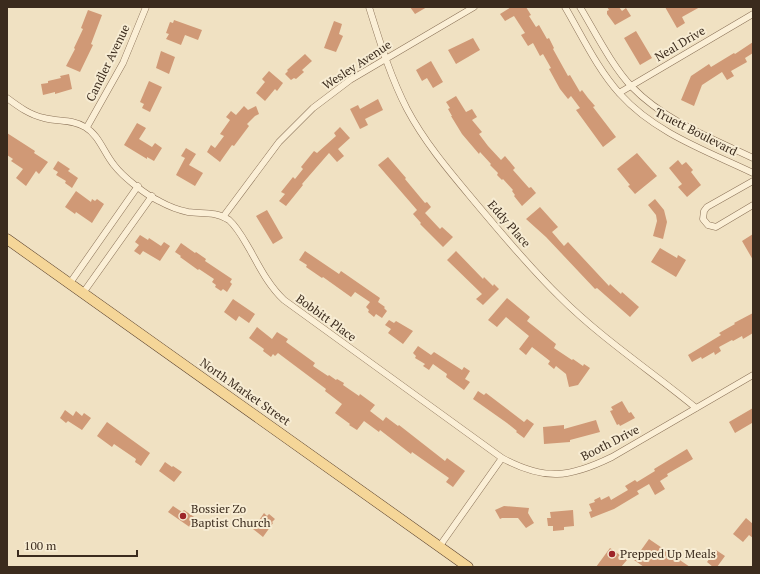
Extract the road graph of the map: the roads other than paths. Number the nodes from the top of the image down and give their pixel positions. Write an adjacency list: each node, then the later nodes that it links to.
1 (146, 7): 11 (street, Candler Avenue)
2 (368, 7): 7 (street, Eddy Place)
3 (474, 7): 7 (street, Wesley Avenue)
4 (565, 7): 9 (street, Truett Boulevard)
5 (580, 7): 8 (street, Truett Boulevard)
6 (753, 14): 8 (street, Neal Drive)
7 (385, 58): 18 (street, Wesley Avenue); 23 (street, Eddy Place)
8 (631, 86): 9 (street, Neal Drive); 12 (street, Truett Boulevard)
9 (619, 93): 13 (street, Truett Boulevard)
10 (7, 98): 11 (street, Bobbitt Place)
11 (86, 127): 15 (street, Bobbitt Place)
12 (753, 158)
13 (753, 173)
14 (753, 182): 17 (street)
15 (138, 186): 16 (street, Bobbitt Place); 20 (street)
16 (152, 196): 18 (street, Bobbitt Place); 21 (street)
17 (753, 205)
18 (223, 217): 24 (street, Bobbitt Place)
19 (7, 239): 20 (main road, North Market Street)
20 (70, 283): 21 (main road, North Market Street)
21 (83, 293): 25 (main road, North Market Street)
22 (753, 375): 23 (street, Booth Drive)
23 (696, 408): 24 (street, Booth Drive)
24 (502, 458): 25 (street)
25 (439, 547): 26 (main road, North Market Street)
26 (468, 567)

